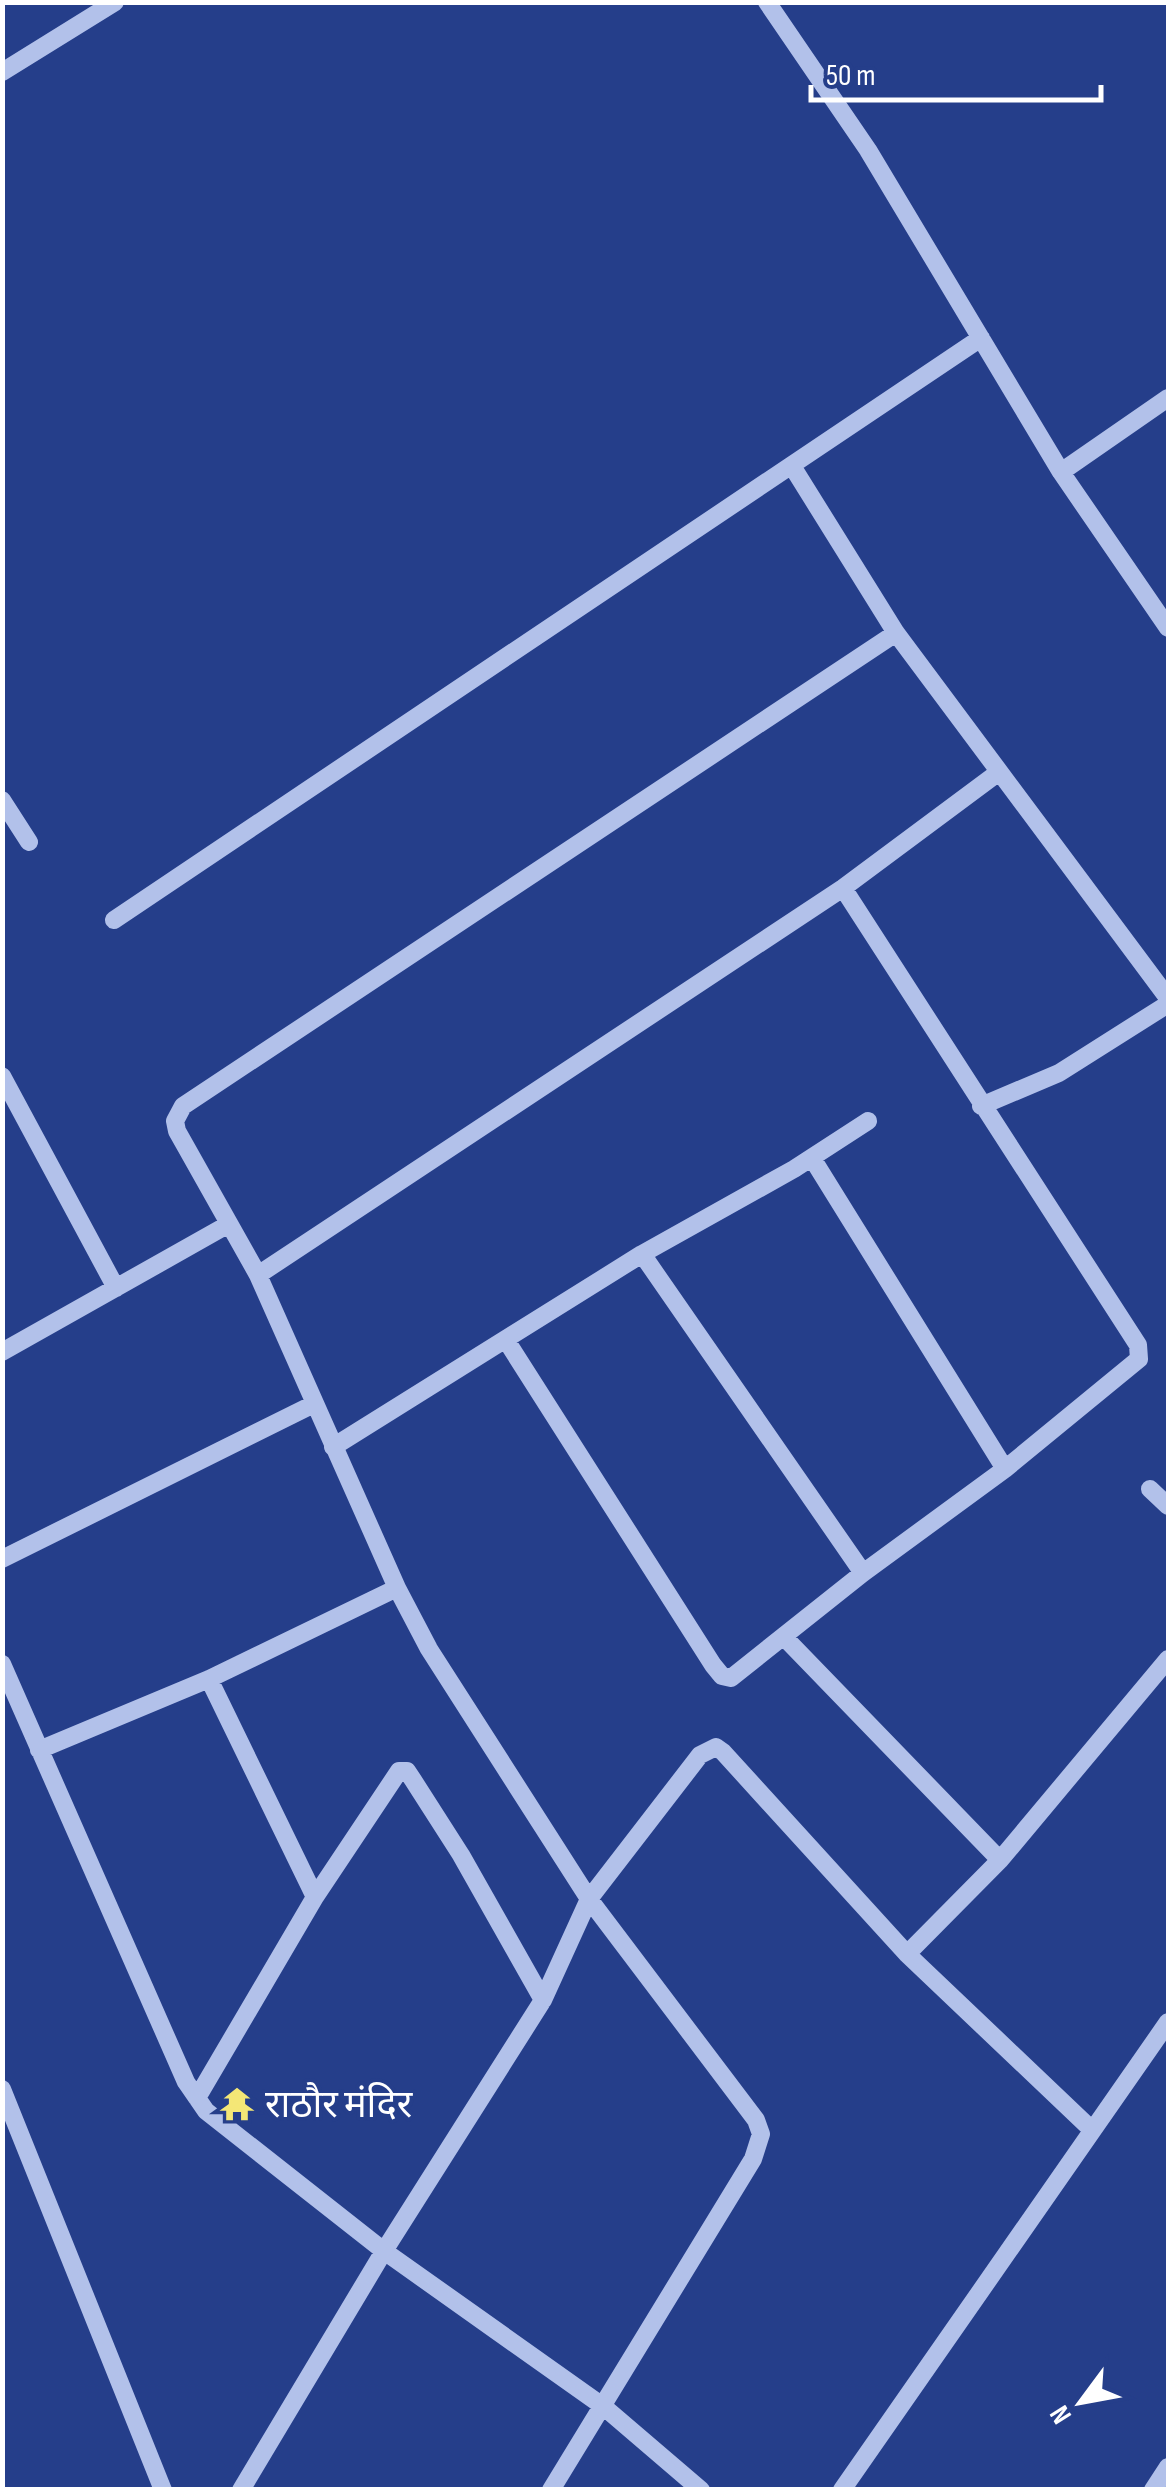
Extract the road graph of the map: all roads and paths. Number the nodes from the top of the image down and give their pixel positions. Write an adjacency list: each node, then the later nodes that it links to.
1 (115, 2): 3 (street)
2 (766, 2): 4 (street)
3 (2, 72)
4 (981, 338): 6 (street); 7 (street)
5 (1168, 398): 7 (street)
6 (792, 466): 9 (street); 14 (street)
7 (1062, 472): 8 (street)
8 (1168, 628)
9 (896, 632): 10 (street); 20 (street)
10 (999, 772): 13 (street); 15 (street)
11 (2, 800): 12 (street)
12 (29, 842)
13 (843, 888): 17 (street); 22 (street)
14 (114, 920)
15 (1168, 1001): 17 (street)
16 (2, 1076): 23 (street)
17 (981, 1106): 28 (street)
18 (868, 1121): 19 (street)
19 (812, 1158): 21 (street); 28 (street)
20 (229, 1224): 22 (street); 23 (street)
21 (642, 1254): 24 (street); 32 (street)
22 (258, 1275): 26 (street)
23 (116, 1288): 25 (street)
24 (506, 1340): 27 (street); 34 (street)
25 (2, 1352)
26 (314, 1404): 27 (street); 31 (street)
27 (333, 1447): 33 (street)
28 (1006, 1469): 32 (street)
29 (1150, 1488): 30 (street)
30 (1168, 1506)
31 (2, 1559)
32 (863, 1572): 34 (street)
33 (397, 1588): 37 (street); 41 (street)
34 (784, 1637): 39 (street)
35 (1168, 1659): 39 (street)
36 (2, 1664): 38 (street)
37 (209, 1679): 38 (street); 40 (street)
38 (40, 1750): 46 (street)
39 (1000, 1860): 42 (street)
40 (315, 1897): 43 (street); 46 (street)
41 (589, 1899): 42 (street); 43 (street); 49 (street)
42 (908, 1954): 47 (street)
43 (543, 2000): 48 (street)
44 (1168, 2022): 47 (street)
45 (2, 2089): 51 (street)
46 (197, 2098): 48 (street)
47 (1091, 2130): 55 (street)
48 (384, 2250): 49 (street); 52 (street)
49 (604, 2407): 53 (street); 54 (street)
50 (1168, 2466): 56 (street)
51 (163, 2490)
52 (240, 2490)
53 (551, 2490)
54 (701, 2490)
55 (842, 2490)
56 (1153, 2490)

